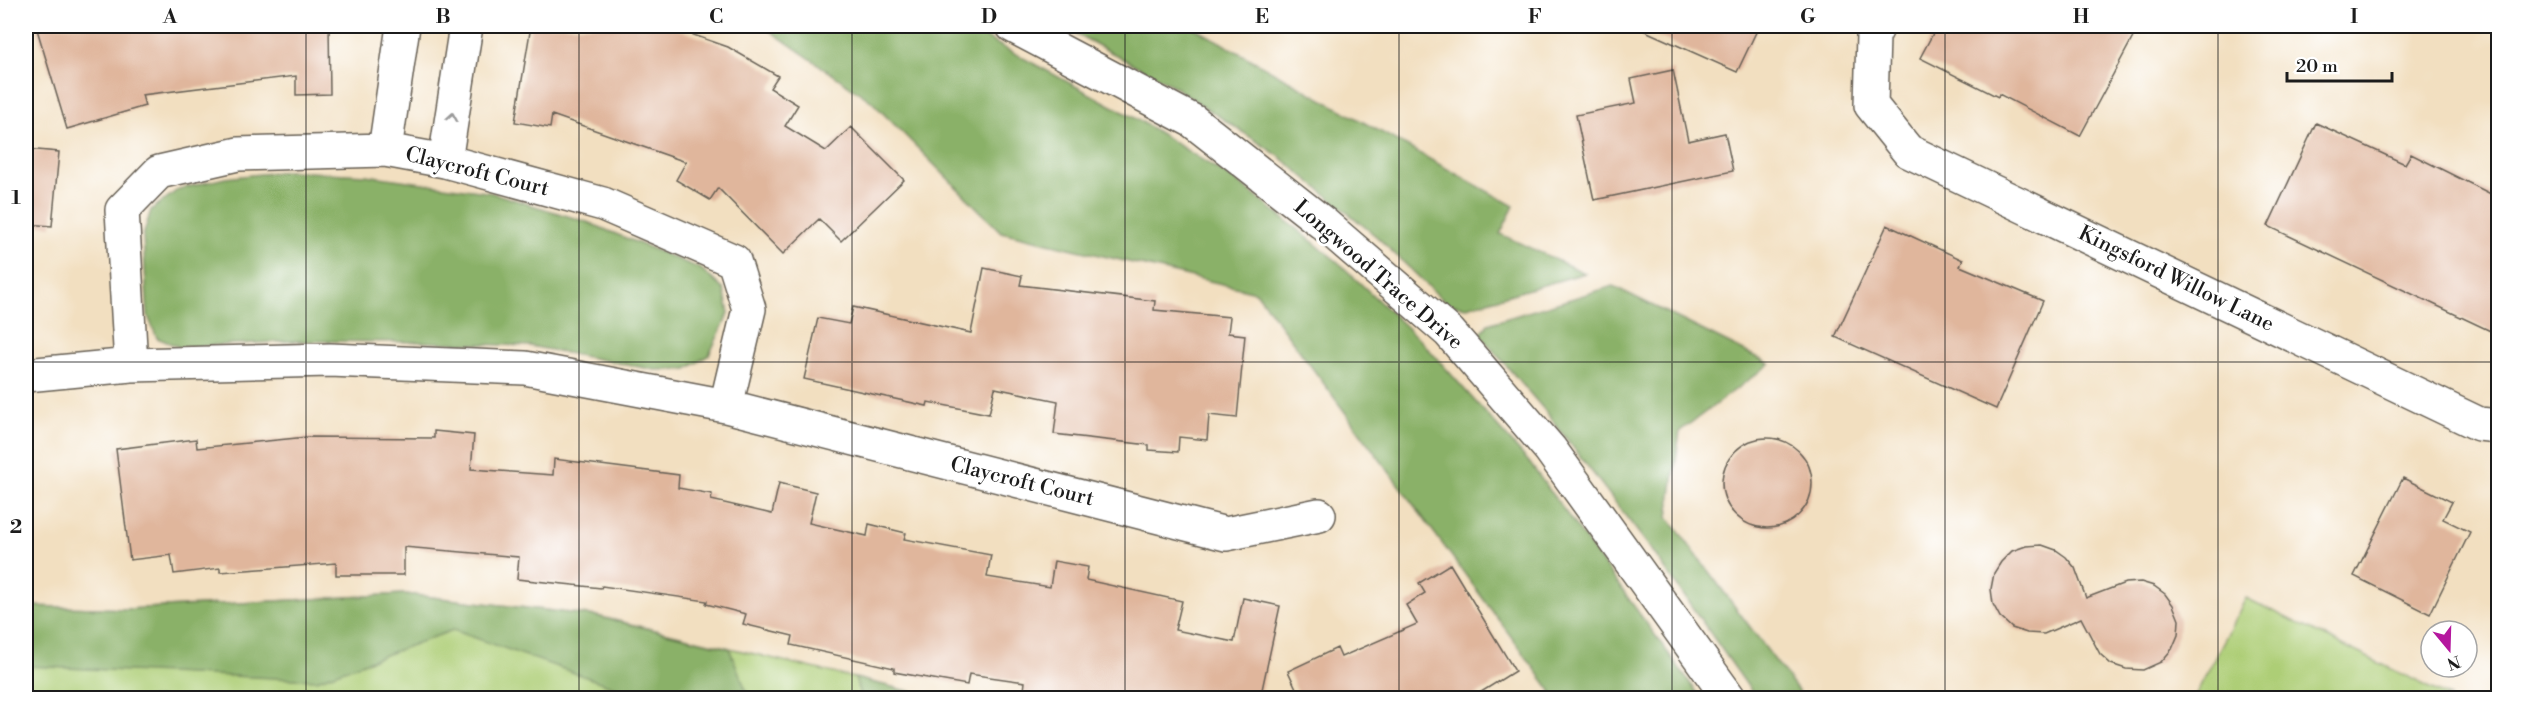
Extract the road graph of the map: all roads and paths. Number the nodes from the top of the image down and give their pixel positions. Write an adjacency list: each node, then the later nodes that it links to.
1 (403, 26): 5 (street)
2 (466, 26): 6 (street, one-way to 2)
3 (1013, 26): 12 (street, Longwood Trace Drive)
4 (1878, 26): 10 (street, Kingsford Willow Lane)
5 (386, 150): 6 (street, Claycroft Court); 7 (street, Claycroft Court)
6 (445, 161): 9 (street, Claycroft Court)
7 (131, 365): 8 (street, Claycroft Court); 9 (street, Claycroft Court)
8 (26, 375)
9 (726, 406): 11 (street, Claycroft Court)
10 (2499, 426)
11 (1319, 515)
12 (1729, 699)

